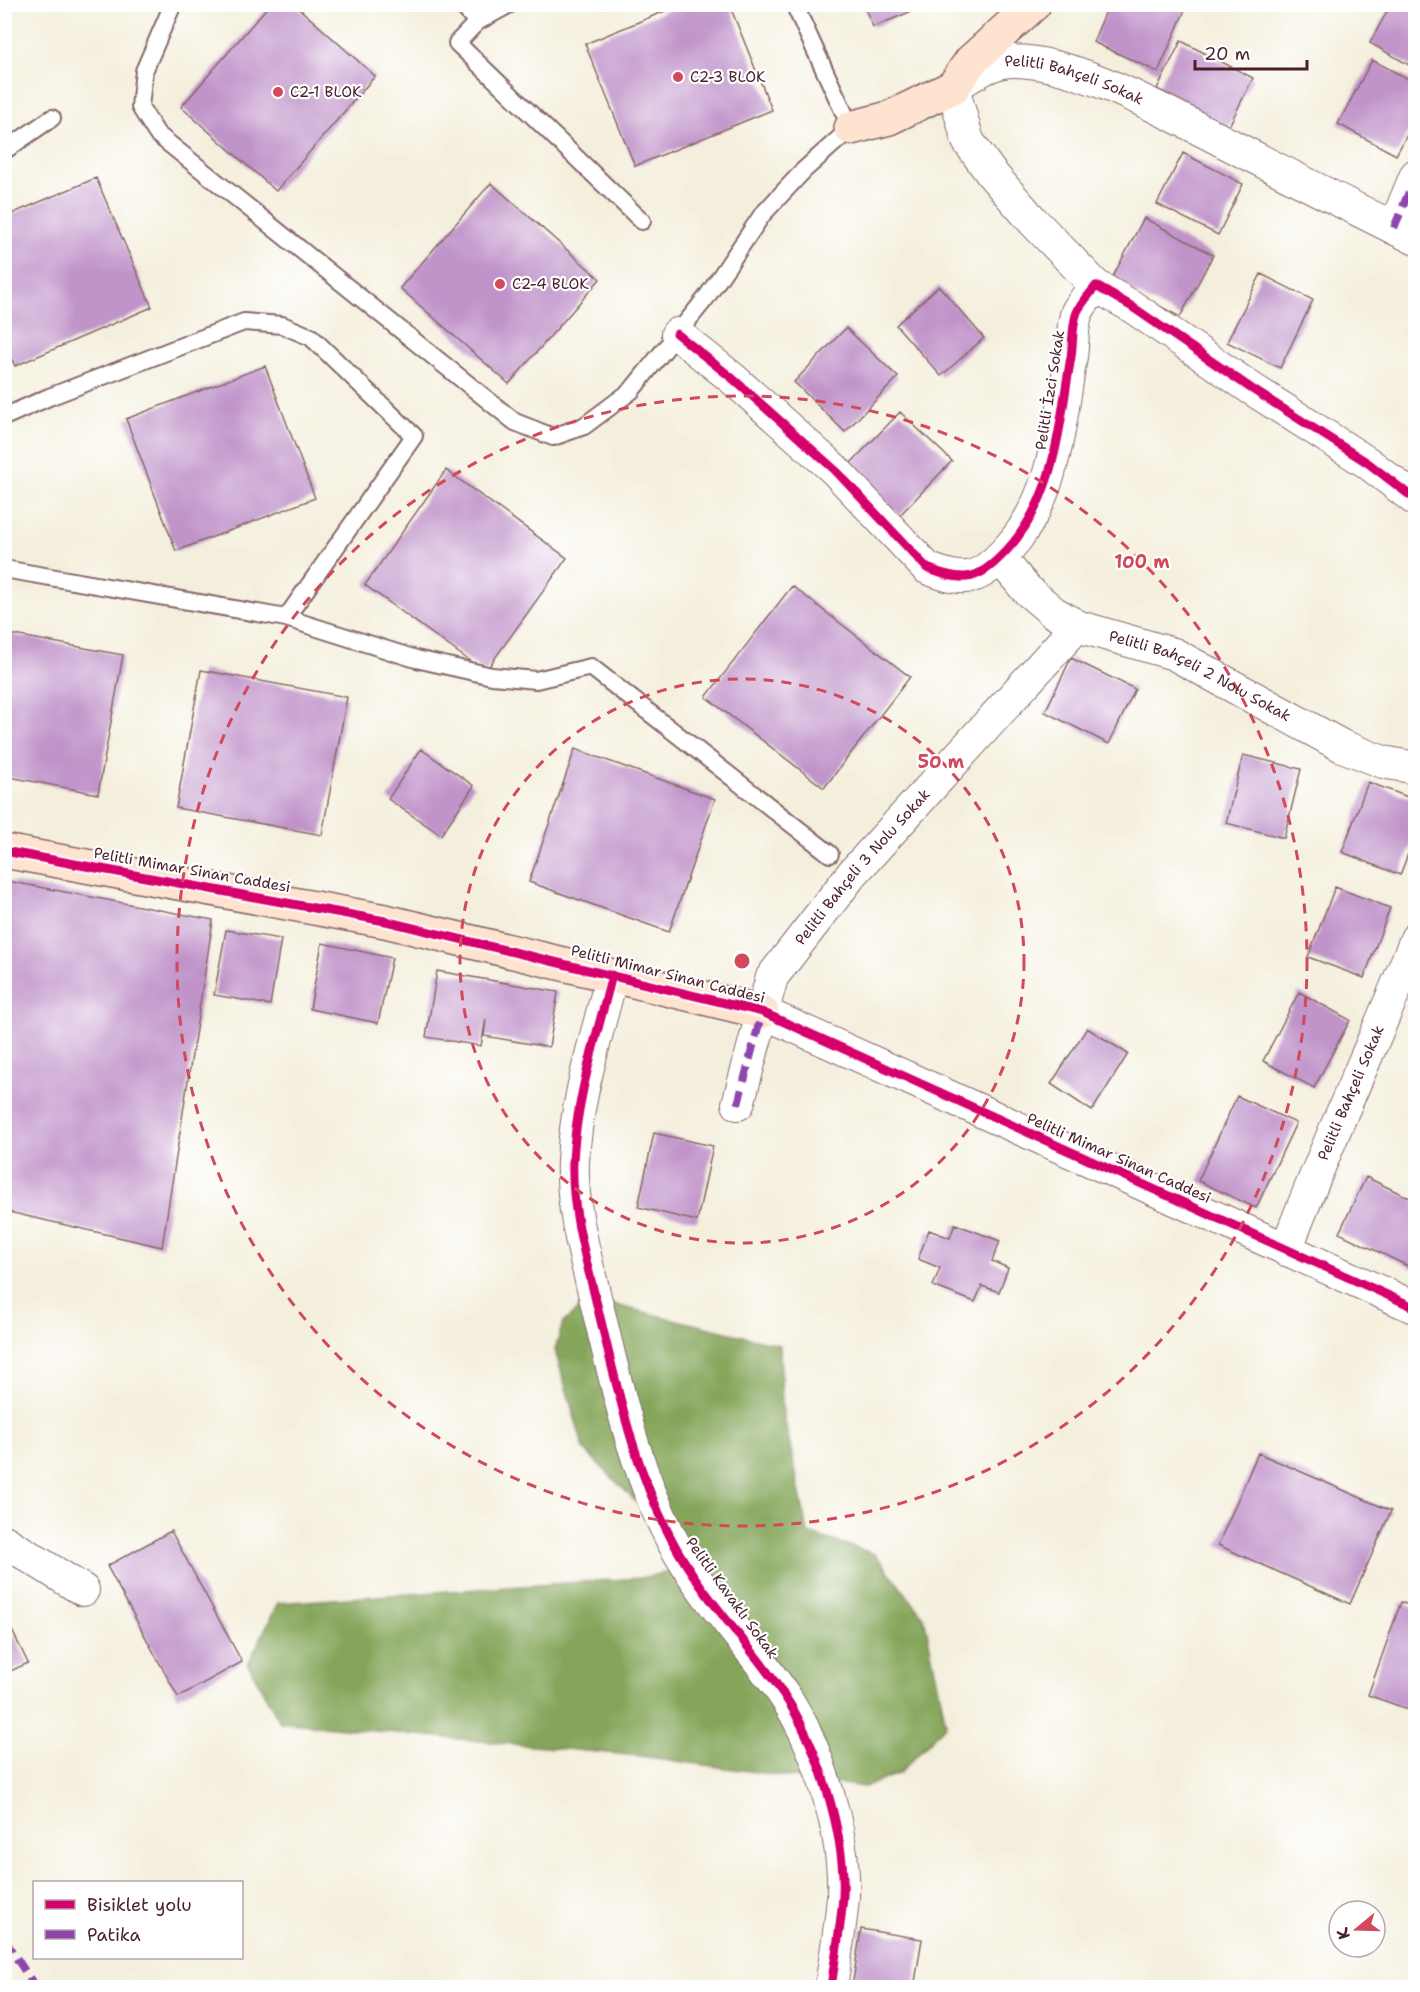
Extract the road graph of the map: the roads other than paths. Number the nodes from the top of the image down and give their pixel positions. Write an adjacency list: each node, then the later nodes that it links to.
1 (461, 4): 6 (lane)
2 (510, 4): 6 (lane)
3 (794, 4): 9 (lane)
4 (1034, 4): 7 (street)
5 (173, 6): 15 (lane)
6 (477, 22): 12 (lane)
7 (953, 87): 9 (street); 13 (street, Pelitli Bahçeli Sokak); 14 (street)
8 (52, 118): 10 (lane)
9 (851, 128): 15 (lane)
10 (4, 151)
11 (1416, 175): 13 (street)
12 (642, 221)
13 (1405, 234)
14 (1096, 286): 17 (street); 18 (street, Pelitli İzci Sokak)
15 (677, 334): 18 (street, Pelitli İzci Sokak)
16 (4, 417): 20 (lane)
17 (1416, 500)
18 (1000, 558): 21 (street, Pelitli Bahçeli 2 Nolu Sokak)
19 (4, 569): 20 (lane)
20 (286, 618): 24 (lane)
21 (1077, 626): 22 (street, Pelitli Bahçeli 2 Nolu Sokak); 28 (street, Pelitli Bahçeli 3 Nolu Sokak)
22 (1416, 768)
23 (4, 851): 26 (street, Pelitli Mimar Sinan Caddesi)
24 (830, 854)
25 (1416, 939): 27 (street, Pelitli Bahçeli Sokak)
26 (612, 975): 28 (street, Pelitli Mimar Sinan Caddesi); 34 (street, Pelitli Kavaklı Sokak)
27 (1405, 994): 30 (street, Pelitli Bahçeli Sokak)
28 (762, 1012): 29 (street, Pelitli Bahçeli 3 Nolu Sokak); 30 (street, Pelitli Mimar Sinan Caddesi)
29 (738, 1104)
30 (1286, 1250): 31 (street, Pelitli Mimar Sinan Caddesi)
31 (1416, 1308)
32 (4, 1542): 33 (street)
33 (83, 1590)
34 (831, 1988)

